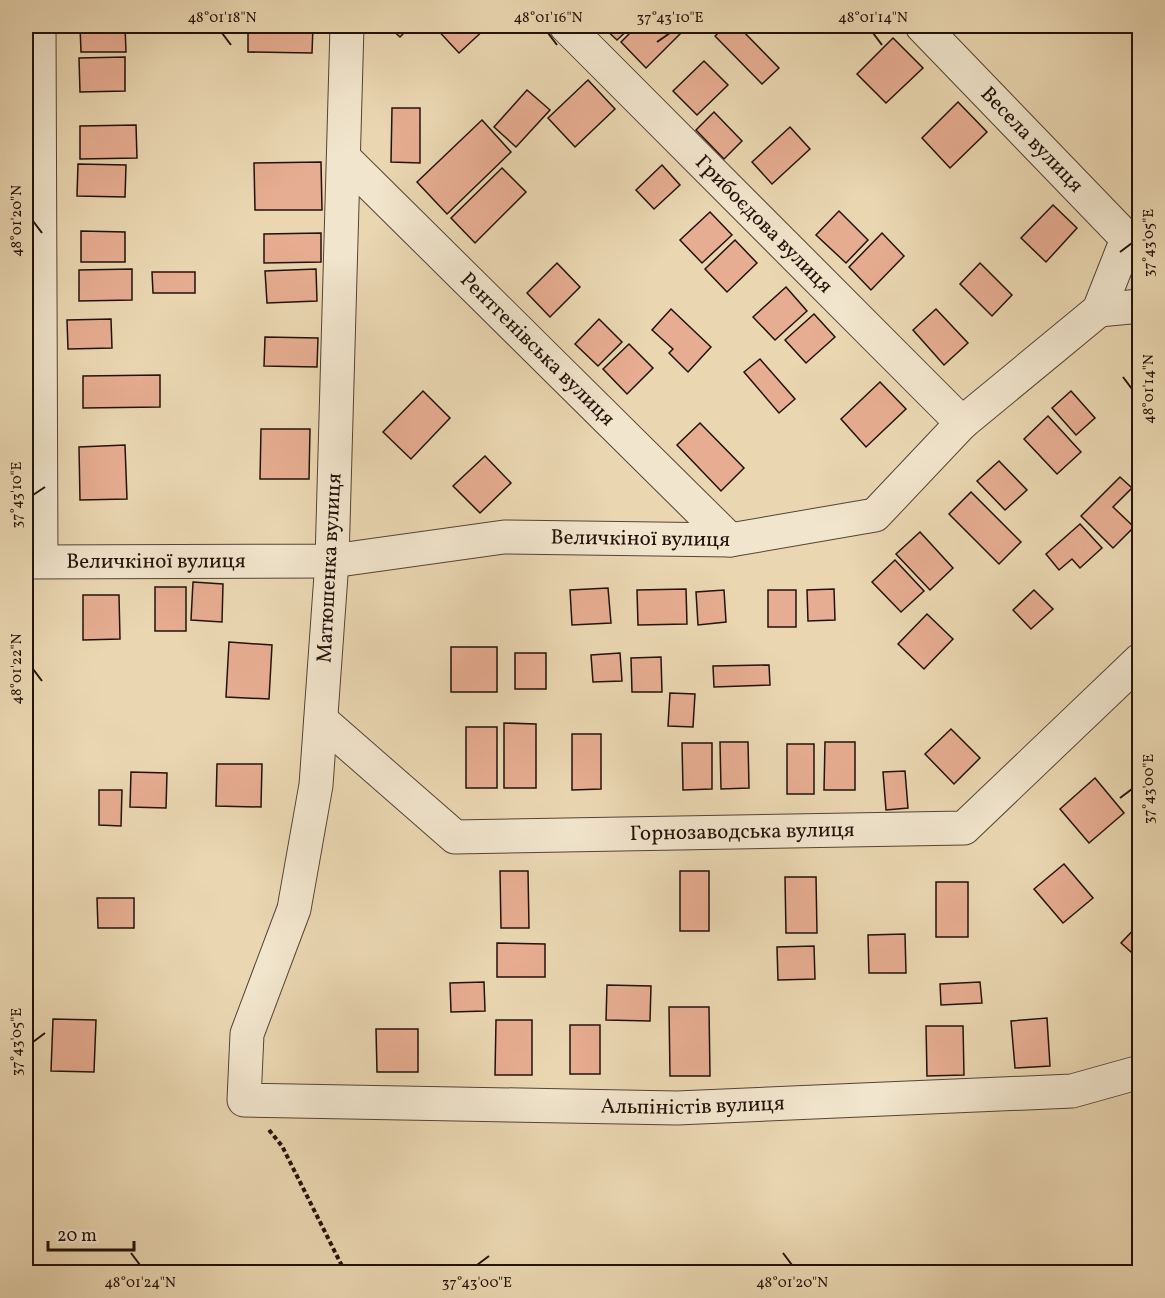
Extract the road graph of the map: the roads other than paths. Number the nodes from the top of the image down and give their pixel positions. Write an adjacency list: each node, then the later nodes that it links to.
1 (39, 26): 12 (street)
2 (347, 26): 5 (street, Матюшенка вулиця)
3 (566, 26): 9 (street, Грибоєдова вулиця)
4 (922, 26): 6 (street, Весела вулиця)
5 (344, 158): 10 (street, Рентгенівська вулиця); 11 (street, Матюшенка вулиця)
6 (1133, 246): 8 (street, Величкіної вулиця)
7 (1140, 306): 8 (street)
8 (1099, 310): 9 (street, Величкіної вулиця)
9 (962, 423): 10 (street, Величкіної вулиця)
10 (730, 540): 11 (street, Величкіної вулиця)
11 (332, 561): 12 (street, Величкіної вулиця); 14 (street, Матюшенка вулиця)
12 (33, 562)
13 (1140, 660): 14 (street, Горнозаводська вулиця)
14 (321, 720): 16 (street, Матюшенка вулиця)
15 (1140, 1072): 16 (street, Альпіністів вулиця)
16 (244, 1100)

